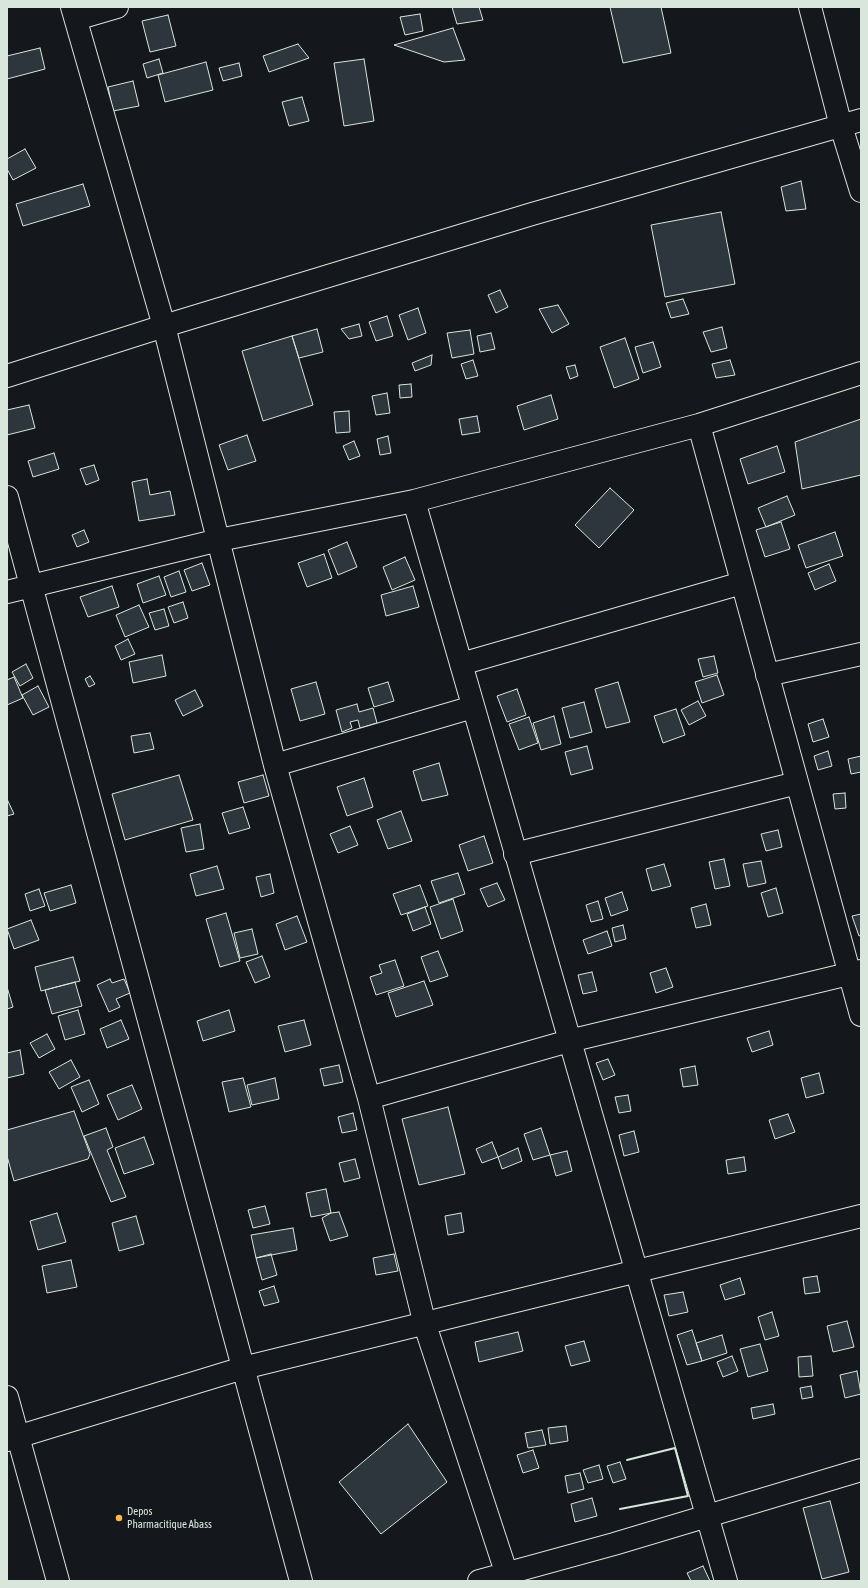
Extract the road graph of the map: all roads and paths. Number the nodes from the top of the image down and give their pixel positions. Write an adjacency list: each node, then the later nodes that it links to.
1 (117, 7): 3 (street)
2 (810, 7): 4 (street)
3 (74, 13): 6 (street)
4 (851, 123): 5 (street); 6 (street)
5 (861, 191)
6 (164, 326): 8 (street); 12 (street)
7 (861, 373): 9 (street)
8 (7, 376)
9 (699, 425): 11 (street); 13 (street)
10 (7, 497): 14 (street)
11 (414, 501): 12 (street); 17 (street)
12 (219, 540): 14 (street); 20 (street)
13 (742, 583): 17 (street); 18 (street)
14 (31, 585): 15 (street); 30 (street)
15 (7, 592)
16 (861, 654): 18 (street)
17 (461, 664): 19 (street)
18 (768, 675): 21 (street)
19 (473, 707): 20 (street); 22 (street)
20 (275, 765): 26 (street)
21 (797, 783): 22 (street); 23 (street)
22 (515, 854): 25 (street)
23 (855, 973): 24 (street); 25 (street)
24 (861, 1015)
25 (569, 1042): 26 (street); 28 (street)
26 (369, 1098): 29 (street)
27 (861, 1216): 28 (street)
28 (636, 1270): 29 (street); 34 (street)
29 (425, 1325): 30 (street); 35 (street)
30 (243, 1368): 32 (street); 37 (street)
31 (7, 1397): 32 (street)
32 (13, 1438): 36 (street)
33 (861, 1470): 34 (street)
34 (707, 1516): 35 (street); 39 (street)
35 (507, 1577): 38 (street)
36 (58, 1581)
37 (300, 1581)
38 (479, 1581)
39 (726, 1581)

